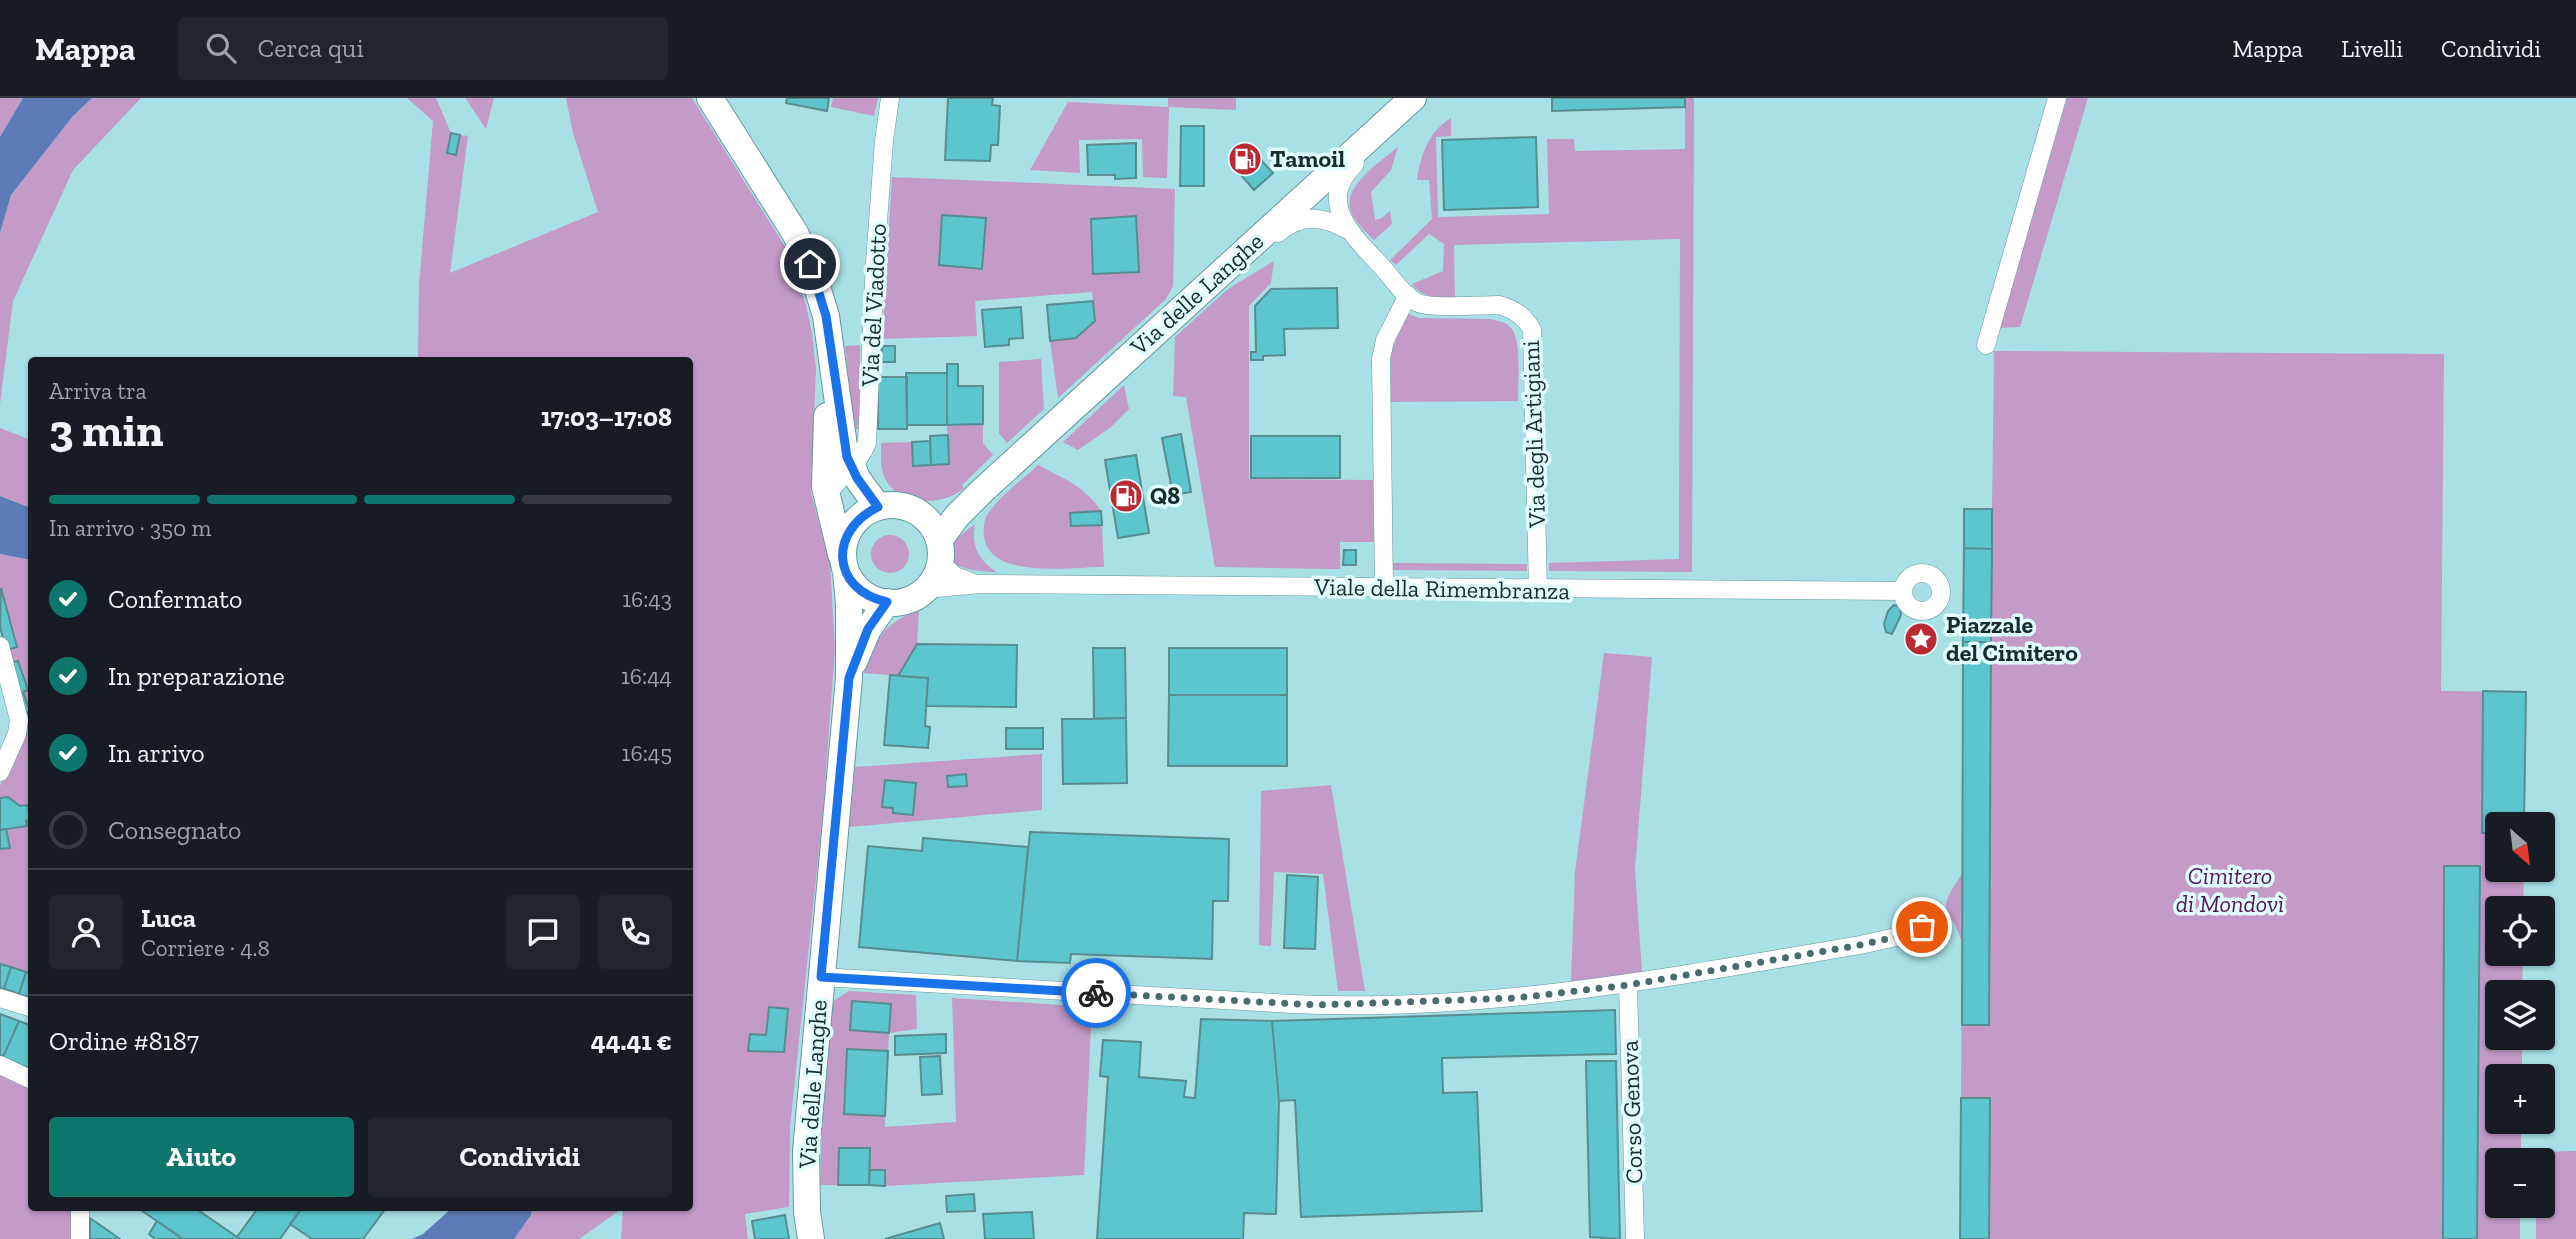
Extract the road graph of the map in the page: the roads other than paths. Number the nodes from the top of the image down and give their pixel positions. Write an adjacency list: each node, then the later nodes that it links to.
1 (710, 98): 10 (main road)
2 (890, 98): 11 (street, Via del Viadotto)
3 (1413, 98): 5 (main road, Via delle Langhe)
4 (2057, 98): 9 (street)
5 (1371, 135): 6 (street); 7 (main road, Via delle Langhe)
6 (1349, 230): 7 (street); 8 (street)
7 (1245, 250): 12 (main road, Via delle Langhe)
8 (1408, 295): 19 (street); 21 (street, Via degli Artigiani)
9 (1986, 345)
10 (830, 347): 11 (main road); 13 (main road)
11 (851, 467): 13 (street, Via del Viadotto); 14 (main road)
12 (982, 491): 15 (main road, Via delle Langhe); 16 (main road, Via delle Langhe)
13 (827, 498): 17 (main road)
14 (878, 507): 15 (main road); 17 (main road, Via delle Langhe)
15 (923, 517): 16 (main road)
16 (940, 552): 18 (street); 20 (main road, Via delle Langhe)
17 (844, 565): 23 (main road); 25 (main road, Via delle Langhe)
18 (981, 584): 19 (street, Viale della Rimembranza); 20 (street, Viale della Rimembranza)
19 (1384, 588): 21 (street, Viale della Rimembranza)
20 (925, 589): 23 (main road)
21 (1538, 590): 22 (street, Viale della Rimembranza)
22 (1903, 591)
23 (887, 602): 25 (main road, Via delle Langhe)
24 (0, 646): 26 (street)
25 (849, 678): 28 (main road, Via delle Langhe)
26 (0, 772)
27 (1922, 927): 29 (street)
28 (821, 977): 29 (street); 36 (main road, Via delle Langhe)
29 (1628, 985): 37 (street, Corso Genova)
30 (0, 998): 31 (street)
31 (28, 1007)
32 (0, 1066): 33 (street)
33 (28, 1078)
34 (80, 1211): 35 (street)
35 (80, 1239)
36 (811, 1239)
37 (1635, 1239)

